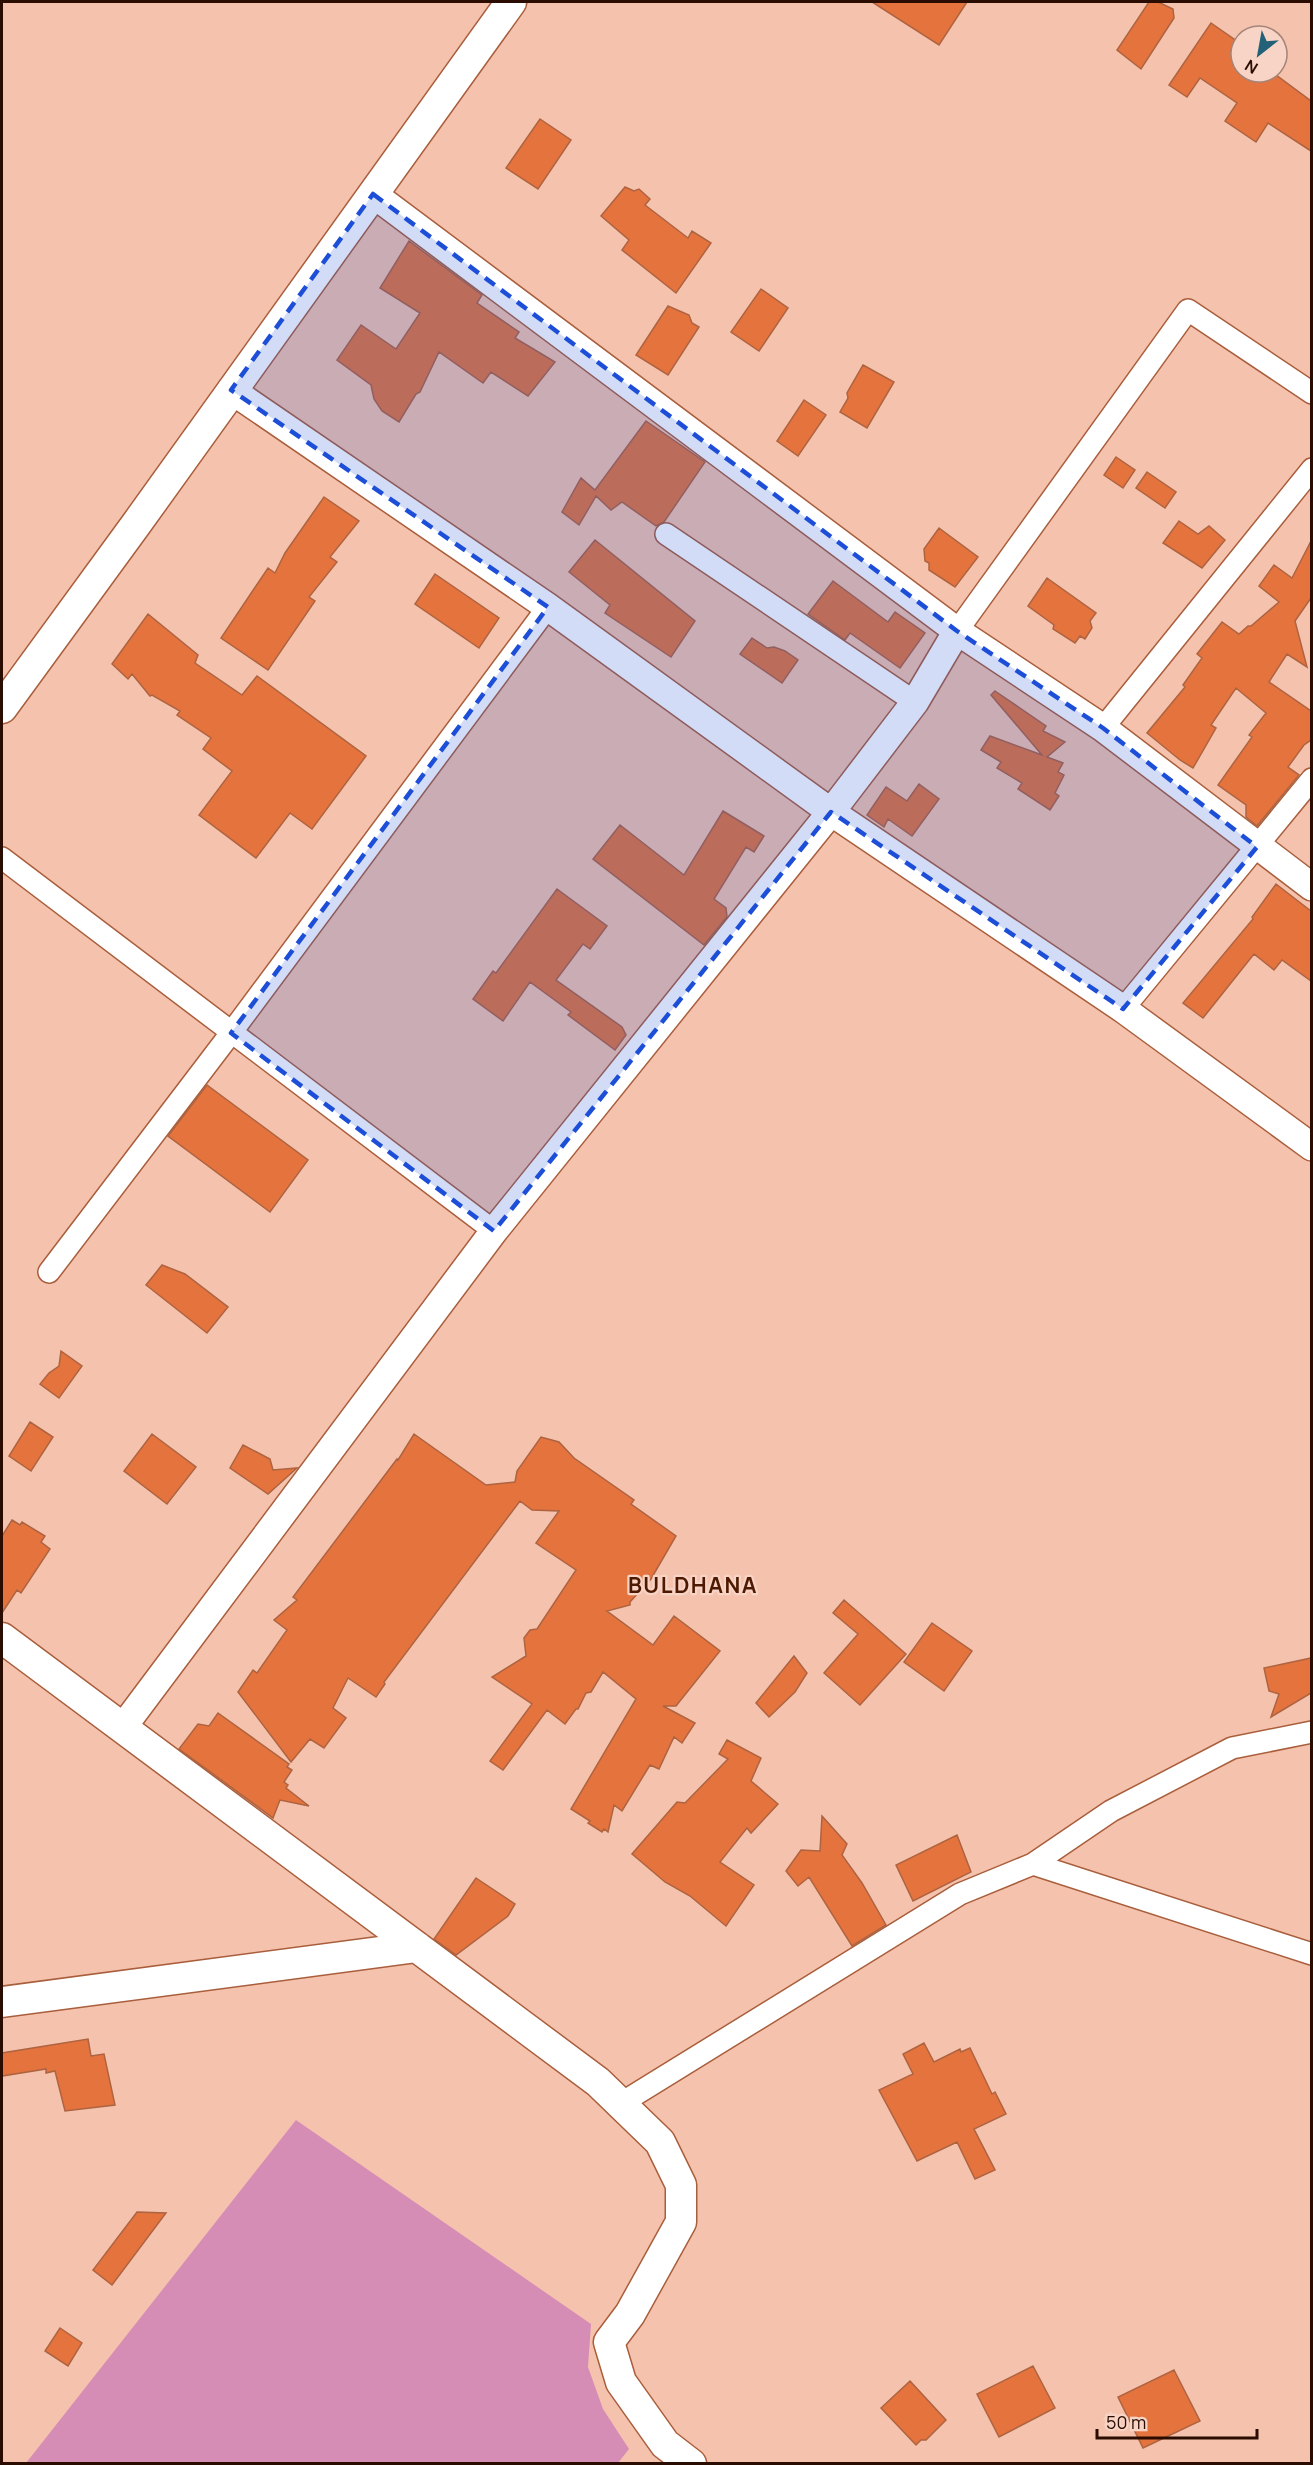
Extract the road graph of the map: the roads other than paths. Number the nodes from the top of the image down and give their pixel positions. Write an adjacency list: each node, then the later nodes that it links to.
1 (511, 2): 2 (main road)
2 (373, 194): 3 (main road); 8 (street)
3 (231, 390): 7 (street); 10 (main road)
4 (1311, 393): 8 (street)
5 (1311, 469): 11 (street)
6 (666, 534): 9 (street)
7 (548, 607): 13 (street); 18 (street)
8 (957, 631): 9 (street); 11 (street)
9 (915, 702): 13 (street)
10 (2, 708)
11 (1103, 728): 14 (street)
12 (1311, 779): 14 (street)
13 (831, 812): 17 (street); 20 (street)
14 (1257, 847): 16 (street); 17 (street)
15 (2, 858): 18 (street)
16 (1311, 887)
17 (1123, 1009): 19 (street)
18 (231, 1033): 20 (street); 21 (street)
19 (1311, 1147)
20 (494, 1231): 23 (street)
21 (49, 1272)
22 (2, 1638): 23 (main road)
23 (123, 1727): 26 (main road)
24 (1311, 1732): 25 (street)
25 (1033, 1864): 27 (street); 29 (street)
26 (417, 1947): 28 (main road); 29 (main road)
27 (1311, 1954)
28 (2, 2002)
29 (620, 2104): 30 (main road)
30 (691, 2463)

